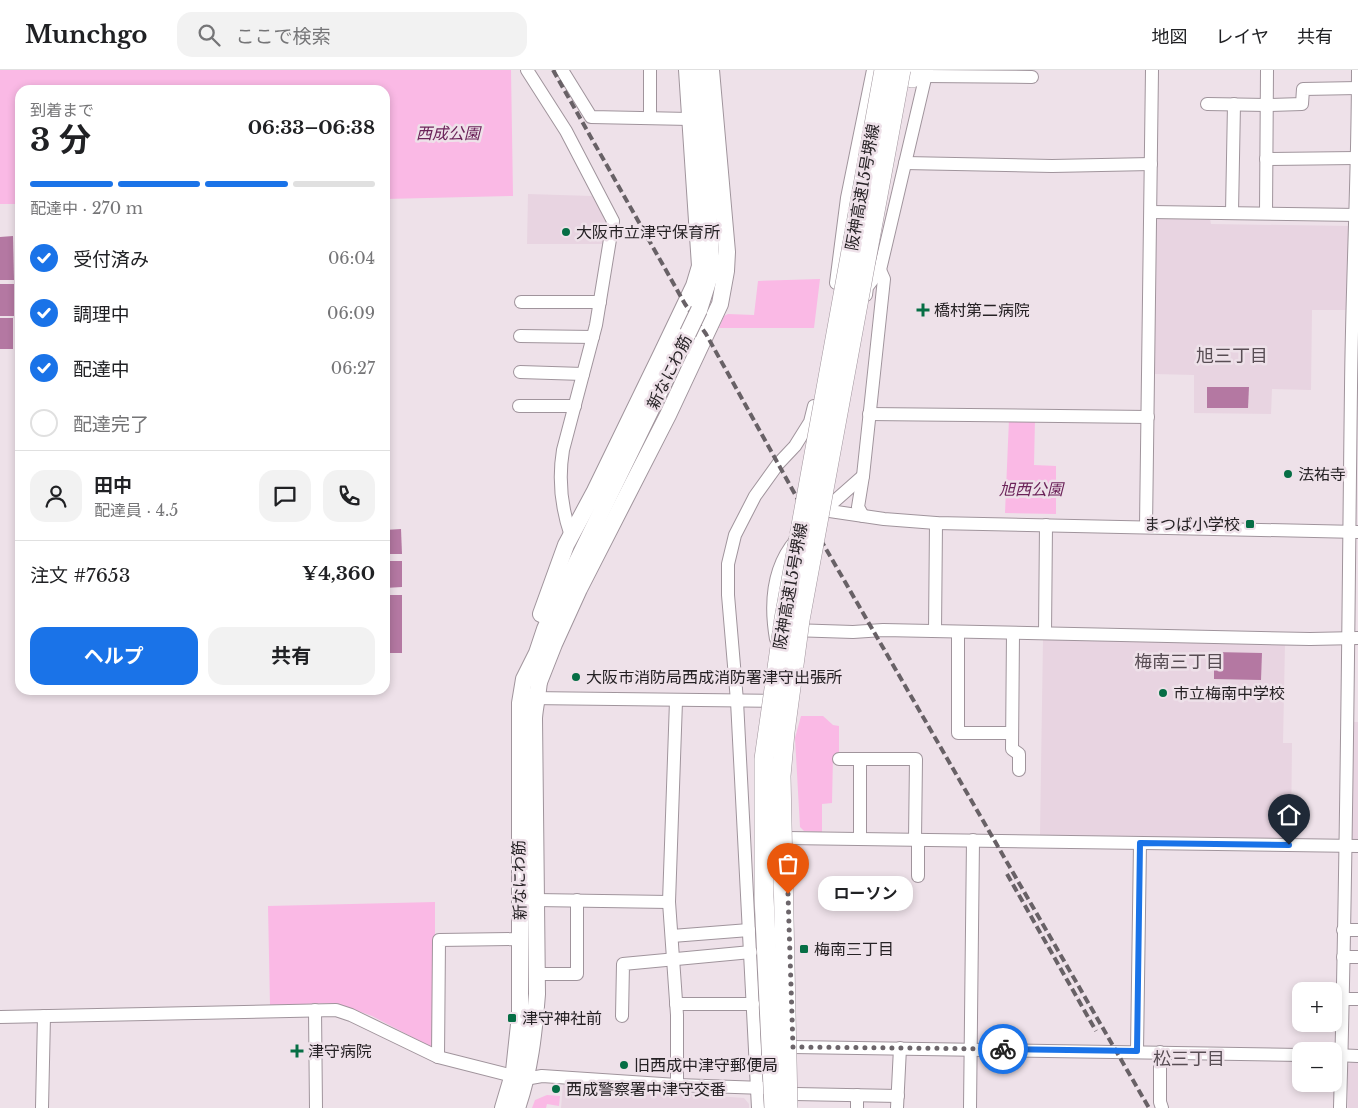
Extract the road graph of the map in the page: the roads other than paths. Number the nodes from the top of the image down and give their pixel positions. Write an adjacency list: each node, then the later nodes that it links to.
1 (527, 70): 32 (street)
2 (562, 70): 19 (street)
3 (650, 70): 19 (street)
4 (687, 70): 20 (main road)
5 (699, 70): 56 (main road, 新なにわ筋, bridge)
6 (711, 70): 56 (main road)
7 (874, 70): 29 (street)
8 (884, 70): 115 (highway, 阪神高速15号堺線, bridge)
9 (901, 70): 35 (highway, 阪神高速15号堺線, bridge)
10 (1152, 70): 24 (street)
11 (1267, 70): 18 (street)
12 (1358, 70): 15 (street)
13 (922, 72): 14 (street); 23 (street); 35 (highway, bridge)
14 (1032, 77)
15 (1358, 88): 18 (street); 21 (street)
16 (1207, 104): 17 (street)
17 (1234, 104): 18 (street); 26 (street)
18 (1267, 106): 22 (street)
19 (650, 118): 20 (street)
20 (690, 119): 49 (main road)
21 (1356, 158): 22 (street); 28 (street)
22 (1266, 159): 27 (street)
23 (905, 163): 24 (street); 30 (street)
24 (1151, 164): 25 (street)
25 (1150, 212): 26 (street); 41 (street)
26 (1232, 212): 27 (street)
27 (1266, 213): 28 (street)
28 (1357, 215): 48 (street)
29 (838, 269): 30 (street); 59 (street)
30 (880, 270): 40 (street); 43 (street)
31 (520, 302): 32 (street)
32 (600, 302): 34 (street)
33 (520, 336): 34 (street)
34 (593, 337): 37 (street)
35 (851, 343): 108 (highway, 阪神高速15号堺線, bridge)
36 (520, 372): 37 (street)
37 (583, 374): 39 (street)
38 (519, 406): 39 (street)
39 (575, 406): 49 (street)
40 (870, 414): 41 (street); 42 (street)
41 (1148, 417): 47 (street)
42 (863, 476): 43 (street); 44 (street)
43 (823, 510): 44 (street); 50 (street)
44 (863, 516): 45 (street)
45 (936, 523): 46 (street); 51 (street)
46 (1046, 525): 47 (street); 54 (street)
47 (1146, 528): 48 (street)
48 (1354, 532): 55 (street)
49 (571, 536): 56 (main road)
50 (774, 630): 51 (street); 60 (street)
51 (935, 631): 52 (street)
52 (958, 632): 53 (street); 61 (street)
53 (1013, 633): 54 (street); 61 (street)
54 (1045, 633): 55 (street)
55 (1353, 638): 70 (street)
56 (532, 681): 57 (main road, 新なにわ筋)
57 (528, 698): 58 (street); 73 (main road, 新なにわ筋); 80 (main road, 新なにわ筋)
58 (676, 701): 59 (street); 75 (street)
59 (737, 701): 60 (street); 76 (street)
60 (786, 701): 65 (street)
61 (1012, 733): 64 (street)
62 (839, 759): 63 (street)
63 (860, 759): 66 (street); 67 (street)
64 (1019, 770)
65 (787, 838): 66 (street); 94 (street)
66 (860, 838): 67 (street)
67 (916, 840): 68 (street); 72 (street)
68 (973, 840): 69 (street); 96 (street)
69 (1140, 843): 70 (street); 97 (street)
70 (1345, 845): 71 (street); 77 (street)
71 (1358, 846)
72 (918, 876)
73 (536, 900): 74 (street); 85 (main road, 新なにわ筋)
74 (577, 900): 75 (street); 85 (street)
75 (669, 902): 79 (street)
76 (749, 930): 79 (street); 81 (street)
77 (1344, 930): 78 (street); 82 (street)
78 (1358, 930)
79 (672, 936): 84 (street)
80 (520, 939): 102 (street); 103 (main road, 新なにわ筋)
81 (750, 952): 84 (street); 89 (street)
82 (1343, 957): 83 (street); 86 (street)
83 (1358, 958)
84 (673, 959): 88 (street); 93 (street)
85 (537, 974): 103 (main road, 新なにわ筋)
86 (1342, 999): 87 (street)
87 (1358, 999)
88 (676, 1004): 89 (street); 104 (street)
89 (753, 1004): 105 (street)
90 (315, 1010): 92 (street); 102 (street); 111 (street)
91 (0, 1016): 92 (street)
92 (44, 1016): 110 (street)
93 (622, 1016)
94 (793, 1047): 95 (street); 108 (street)
95 (900, 1048): 96 (street); 109 (street)
96 (971, 1048): 97 (street); 118 (street)
97 (1137, 1051): 98 (street)
98 (1160, 1052): 99 (street); 119 (street)
99 (1292, 1054)
100 (1342, 1055): 101 (street)
101 (1358, 1056)
102 (438, 1057): 103 (street)
103 (519, 1078): 104 (street); 112 (main road, 新なにわ筋); 113 (main road, 新なにわ筋)
104 (677, 1086): 105 (street)
105 (758, 1088): 108 (street); 114 (street)
106 (1339, 1092): 120 (street)
107 (857, 1095): 108 (street); 109 (street); 117 (street)
108 (793, 1096): 116 (street)
109 (897, 1102)
110 (42, 1108)
111 (316, 1108)
112 (503, 1108)
113 (516, 1108)
114 (758, 1108)
115 (774, 1108)
116 (796, 1108)
117 (857, 1108)
118 (970, 1108)
119 (1162, 1108)
120 (1340, 1108)

